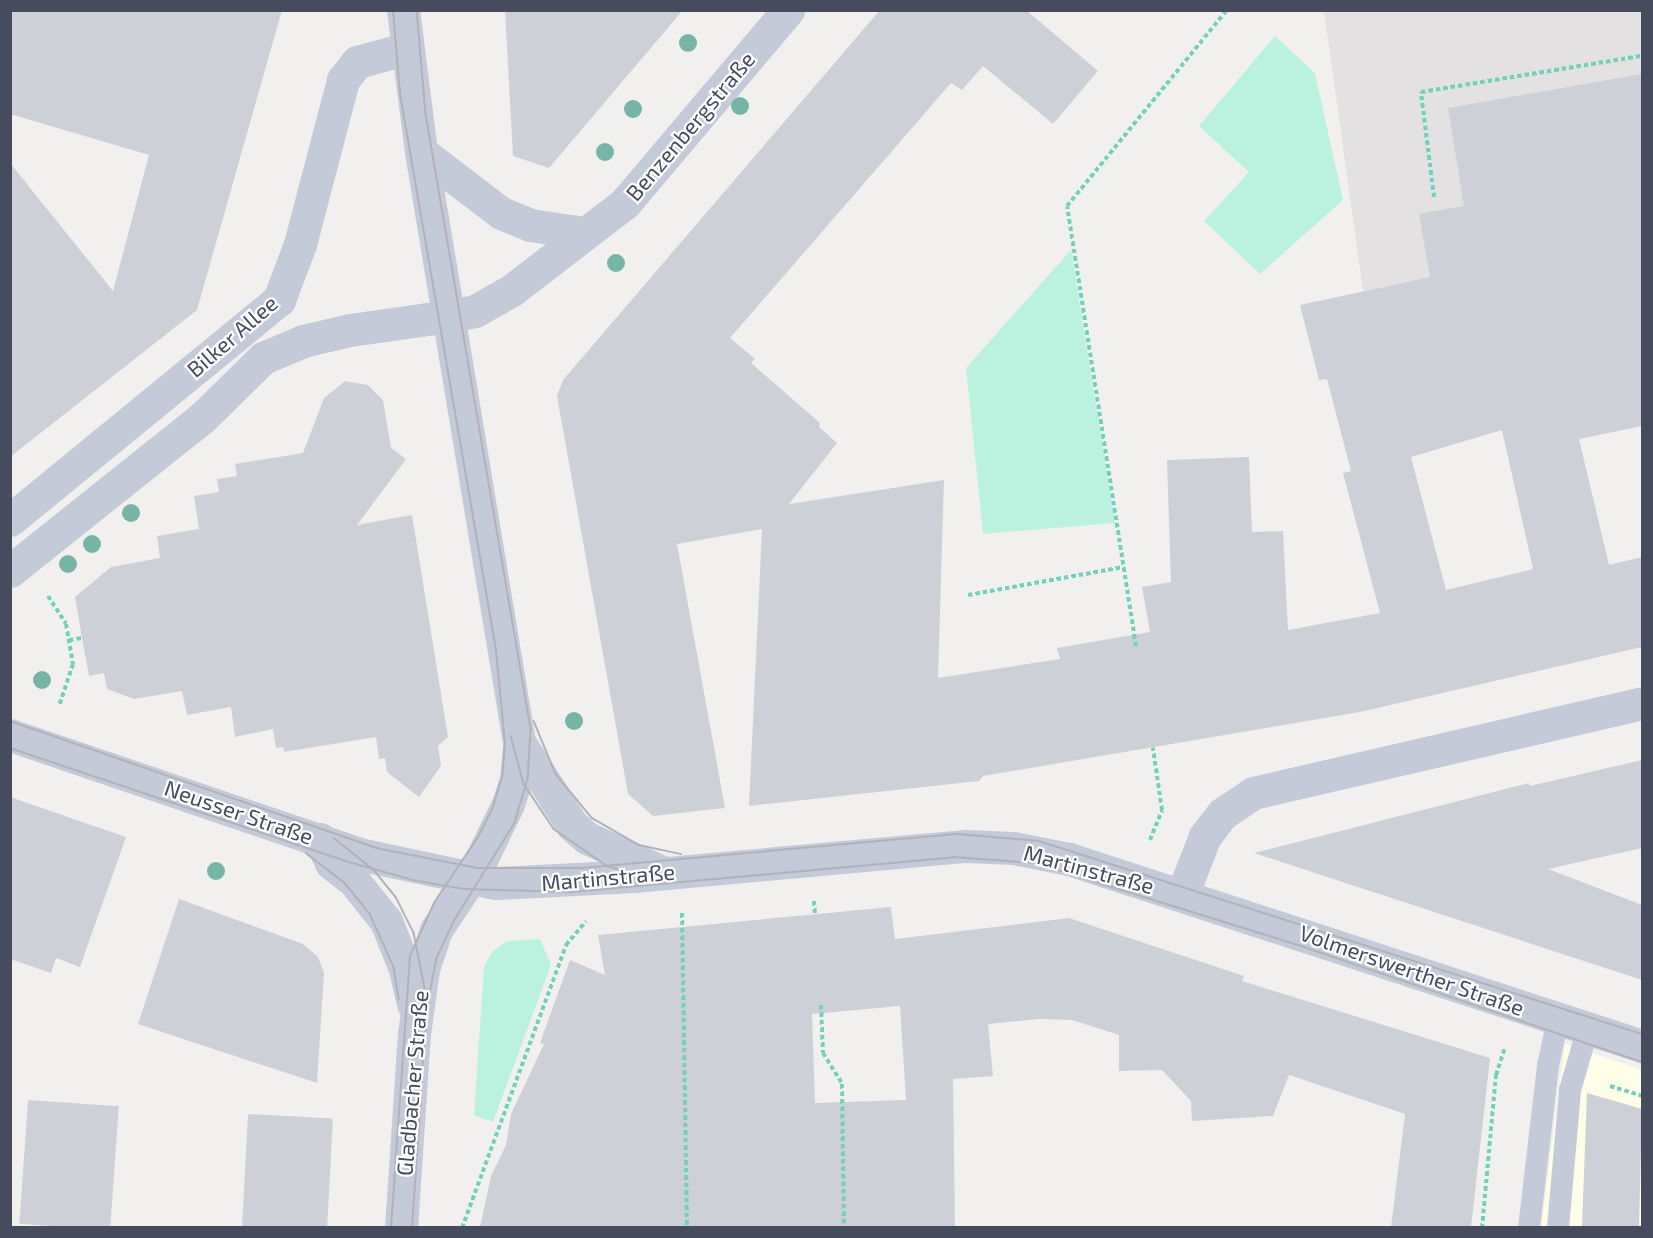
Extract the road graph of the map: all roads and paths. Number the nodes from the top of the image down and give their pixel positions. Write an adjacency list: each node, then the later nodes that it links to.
1 (403, 10): 4 (street)
2 (788, 10): 8 (street, Benzenbergstraße)
3 (1227, 10): 13 (path)
4 (405, 49): 6 (street); 9 (street, Bilker Allee)
5 (1642, 56): 7 (path)
6 (421, 152): 8 (street); 10 (street)
7 (1434, 196)
8 (584, 233): 10 (street, Benzenbergstraße)
9 (279, 300): 11 (street); 12 (street, Bilker Allee)
10 (448, 316): 11 (street, Bilker Allee); 23 (street)
11 (303, 342): 14 (street, Bilker Allee)
12 (10, 520)
13 (1124, 567): 15 (path); 19 (path)
14 (10, 571)
15 (968, 595)
16 (61, 614): 18 (path)
17 (82, 638): 18 (path)
18 (69, 640): 20 (path)
19 (1136, 646)
20 (69, 675)
21 (1642, 703): 30 (street, Martinstraße)
22 (10, 735): 25 (street, Neusser Straße)
23 (519, 742): 26 (street); 27 (street)
24 (1153, 748): 29 (path)
25 (320, 839): 27 (street, Neusser Straße); 34 (street)
26 (664, 873): 28 (street, Martinstraße); 29 (street, Martinstraße)
27 (470, 879): 28 (street, Martinstraße); 34 (street, Gladbacher Straße)
28 (603, 879): 38 (path)
29 (1135, 880): 30 (street, Martinstraße)
30 (1182, 895): 33 (street, Volmerswerther Straße)
31 (682, 930): 39 (path)
32 (821, 1005): 40 (path)
33 (1517, 1006): 35 (street, Volmerswerther Straße); 41 (path)
34 (416, 1015): 37 (street, Gladbacher Straße)
35 (1573, 1024): 36 (street, Volmerswerther Straße); 42 (lane); 43 (lane)
36 (1642, 1046)
37 (401, 1227)
38 (462, 1227)
39 (687, 1227)
40 (844, 1227)
41 (1482, 1227)
42 (1529, 1227)
43 (1558, 1227)

